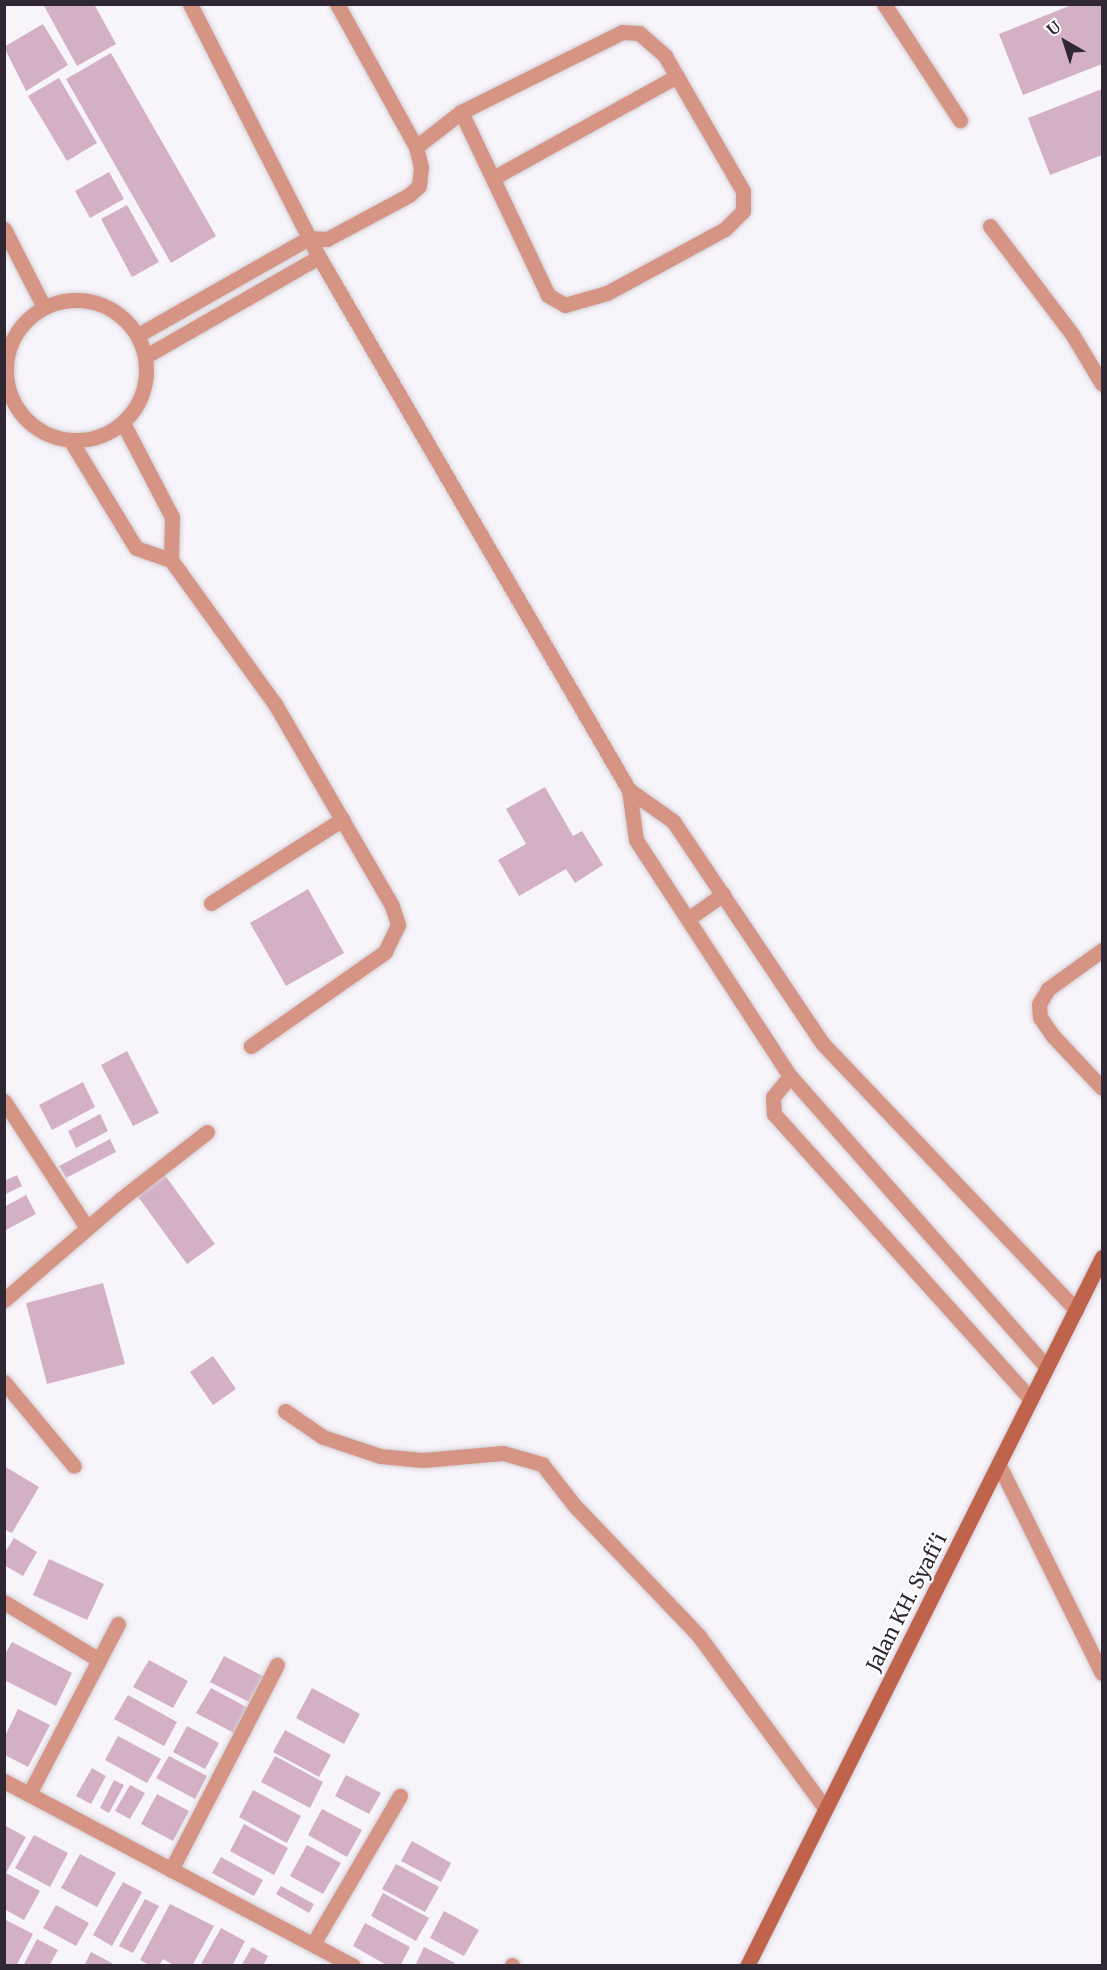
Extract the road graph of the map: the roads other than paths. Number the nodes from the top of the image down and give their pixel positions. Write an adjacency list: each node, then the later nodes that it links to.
1 (190, 4): 11 (street)
2 (337, 4): 7 (street)
3 (884, 4): 6 (street)
4 (677, 76): 5 (street); 8 (street); 8 (street)
5 (461, 112): 7 (street); 8 (street)
6 (960, 120)
7 (416, 147): 12 (street)
8 (493, 178)
9 (990, 226): 17 (street)
10 (4, 229): 14 (street)
11 (309, 238): 12 (street); 13 (street); 15 (street)
12 (327, 239): 13 (street)
13 (319, 257): 16 (street); 22 (street)
14 (44, 307): 15 (street); 18 (street)
15 (138, 335): 16 (street)
16 (146, 356): 19 (street)
17 (1102, 384)
18 (8, 403): 20 (street)
19 (123, 423): 20 (street); 21 (street)
20 (71, 441): 21 (street)
21 (171, 560): 23 (street)
22 (629, 790): 24 (street); 26 (street)
23 (343, 819): 25 (street); 28 (street)
24 (723, 894): 26 (street); 37 (street)
25 (211, 903)
26 (688, 919): 29 (street)
27 (1102, 950): 30 (street)
28 (251, 1046)
29 (790, 1076): 38 (street); 40 (street)
30 (1102, 1088)
31 (4, 1101): 33 (street)
32 (207, 1132): 33 (street)
33 (87, 1228): 36 (street)
34 (1102, 1257): 35 (main road, Jalan KH. Syafi'i)
35 (1099, 1275): 37 (main road, Jalan KH. Syafi'i)
36 (4, 1300)
37 (1076, 1310): 38 (main road, Jalan KH. Syafi'i)
38 (1046, 1366): 40 (main road, Jalan KH. Syafi'i)
39 (4, 1382): 43 (street)
40 (1031, 1399): 42 (main road, Jalan KH. Syafi'i)
41 (285, 1411): 52 (street)
42 (999, 1465): 48 (street); 52 (main road, Jalan KH. Syafi'i)
43 (74, 1466)
44 (4, 1602): 46 (street)
45 (118, 1624): 46 (street)
46 (99, 1660): 50 (street)
47 (277, 1665): 53 (street)
48 (1102, 1672)
49 (4, 1781): 50 (street)
50 (29, 1794): 53 (street)
51 (400, 1796): 54 (street)
52 (825, 1808): 56 (main road, Jalan KH. Syafi'i)
53 (171, 1870): 54 (street)
54 (313, 1944): 55 (street)
55 (354, 1965)
56 (747, 1965)

